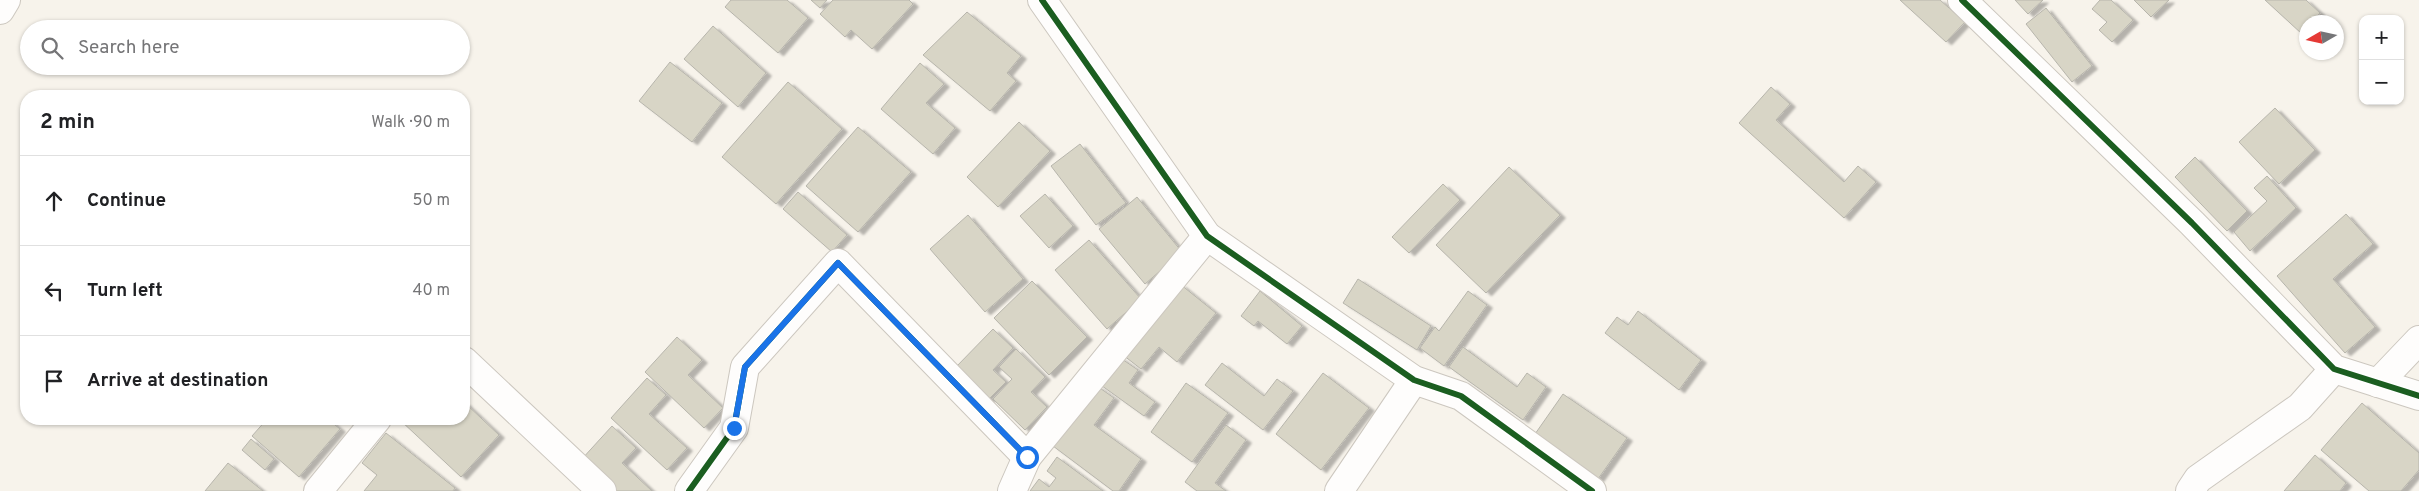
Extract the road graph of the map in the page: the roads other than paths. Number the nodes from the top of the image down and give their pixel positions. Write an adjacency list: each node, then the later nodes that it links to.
1 (6, 0): 4 (street)
2 (1042, 0): 5 (street)
3 (1962, 0): 8 (street)
4 (0, 10)
5 (1207, 236): 9 (street); 13 (street)
6 (2419, 340): 10 (street)
7 (470, 367): 15 (street)
8 (2334, 369): 10 (street); 20 (street)
9 (1414, 380): 18 (street); 19 (street)
10 (2378, 383): 11 (street)
11 (2419, 396)
12 (372, 425): 14 (street)
13 (1027, 457): 16 (street); 17 (street)
14 (318, 491)
15 (602, 491)
16 (689, 491)
17 (1012, 491)
18 (1339, 491)
19 (1592, 491)
20 (2190, 491)

